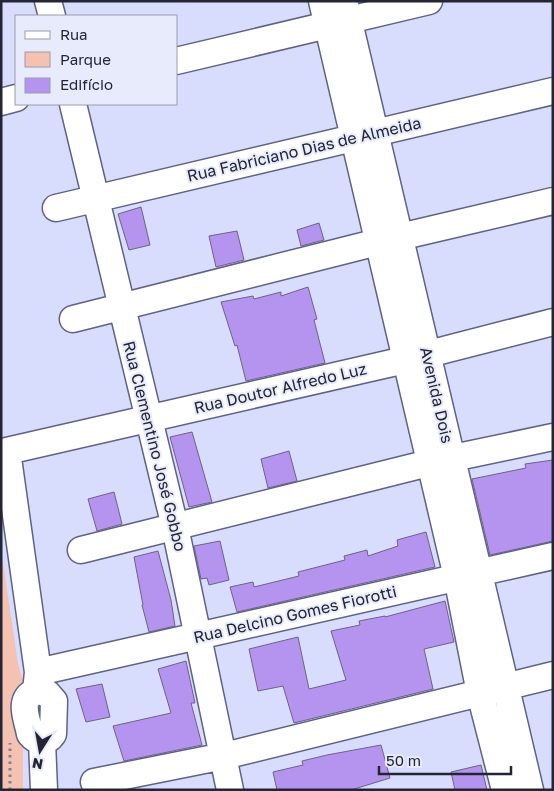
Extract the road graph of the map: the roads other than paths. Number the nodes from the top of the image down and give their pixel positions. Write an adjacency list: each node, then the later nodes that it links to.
1 (48, 1): 4 (street)
2 (429, 1): 3 (street)
3 (336, 12): 5 (street); 10 (street, Avenida Dois)
4 (52, 15)
5 (178, 59)
6 (553, 91): 10 (street, Rua Fabriciano Dias de Almeida)
7 (15, 98): 8 (street)
8 (1, 102)
9 (73, 105): 11 (street, Rua Clementino José Gobbo)
10 (364, 134): 11 (street, Rua Fabriciano Dias de Almeida); 14 (street, Avenida Dois)
11 (96, 199): 13 (street, Rua Fabriciano Dias de Almeida); 15 (street, Rua Clementino José Gobbo)
12 (553, 201): 14 (street)
13 (56, 208)
14 (389, 240): 15 (street); 18 (street, Avenida Dois)
15 (122, 308): 16 (street); 19 (street, Rua Clementino José Gobbo)
16 (73, 319)
17 (553, 322): 18 (street, Rua Doutor Alfredo Luz)
18 (416, 357): 19 (street, Rua Doutor Alfredo Luz); 21 (street, Avenida Dois)
19 (148, 418): 22 (street, Rua Clementino José Gobbo); 28 (street, Rua Doutor Alfredo Luz)
20 (553, 437): 21 (street)
21 (441, 461): 22 (street); 25 (street, Avenida Dois)
22 (175, 527): 23 (street); 26 (street, Rua Clementino José Gobbo)
23 (81, 550)
24 (553, 556): 25 (street, Rua Delcino Gomes Fiorotti)
25 (467, 575): 26 (street, Rua Delcino Gomes Fiorotti); 29 (street, Avenida Dois)
26 (199, 636): 28 (street, Rua Delcino Gomes Fiorotti); 30 (street, Rua Clementino José Gobbo)
27 (553, 675): 29 (street)
28 (37, 682): 32 (street)
29 (492, 690): 30 (street); 34 (street, Avenida Dois); 35 (street, Avenida Dois)
30 (224, 756): 31 (street); 33 (street, Rua Clementino José Gobbo)
31 (94, 782)
32 (44, 790)
33 (230, 790)
34 (505, 790)
35 (530, 790)

